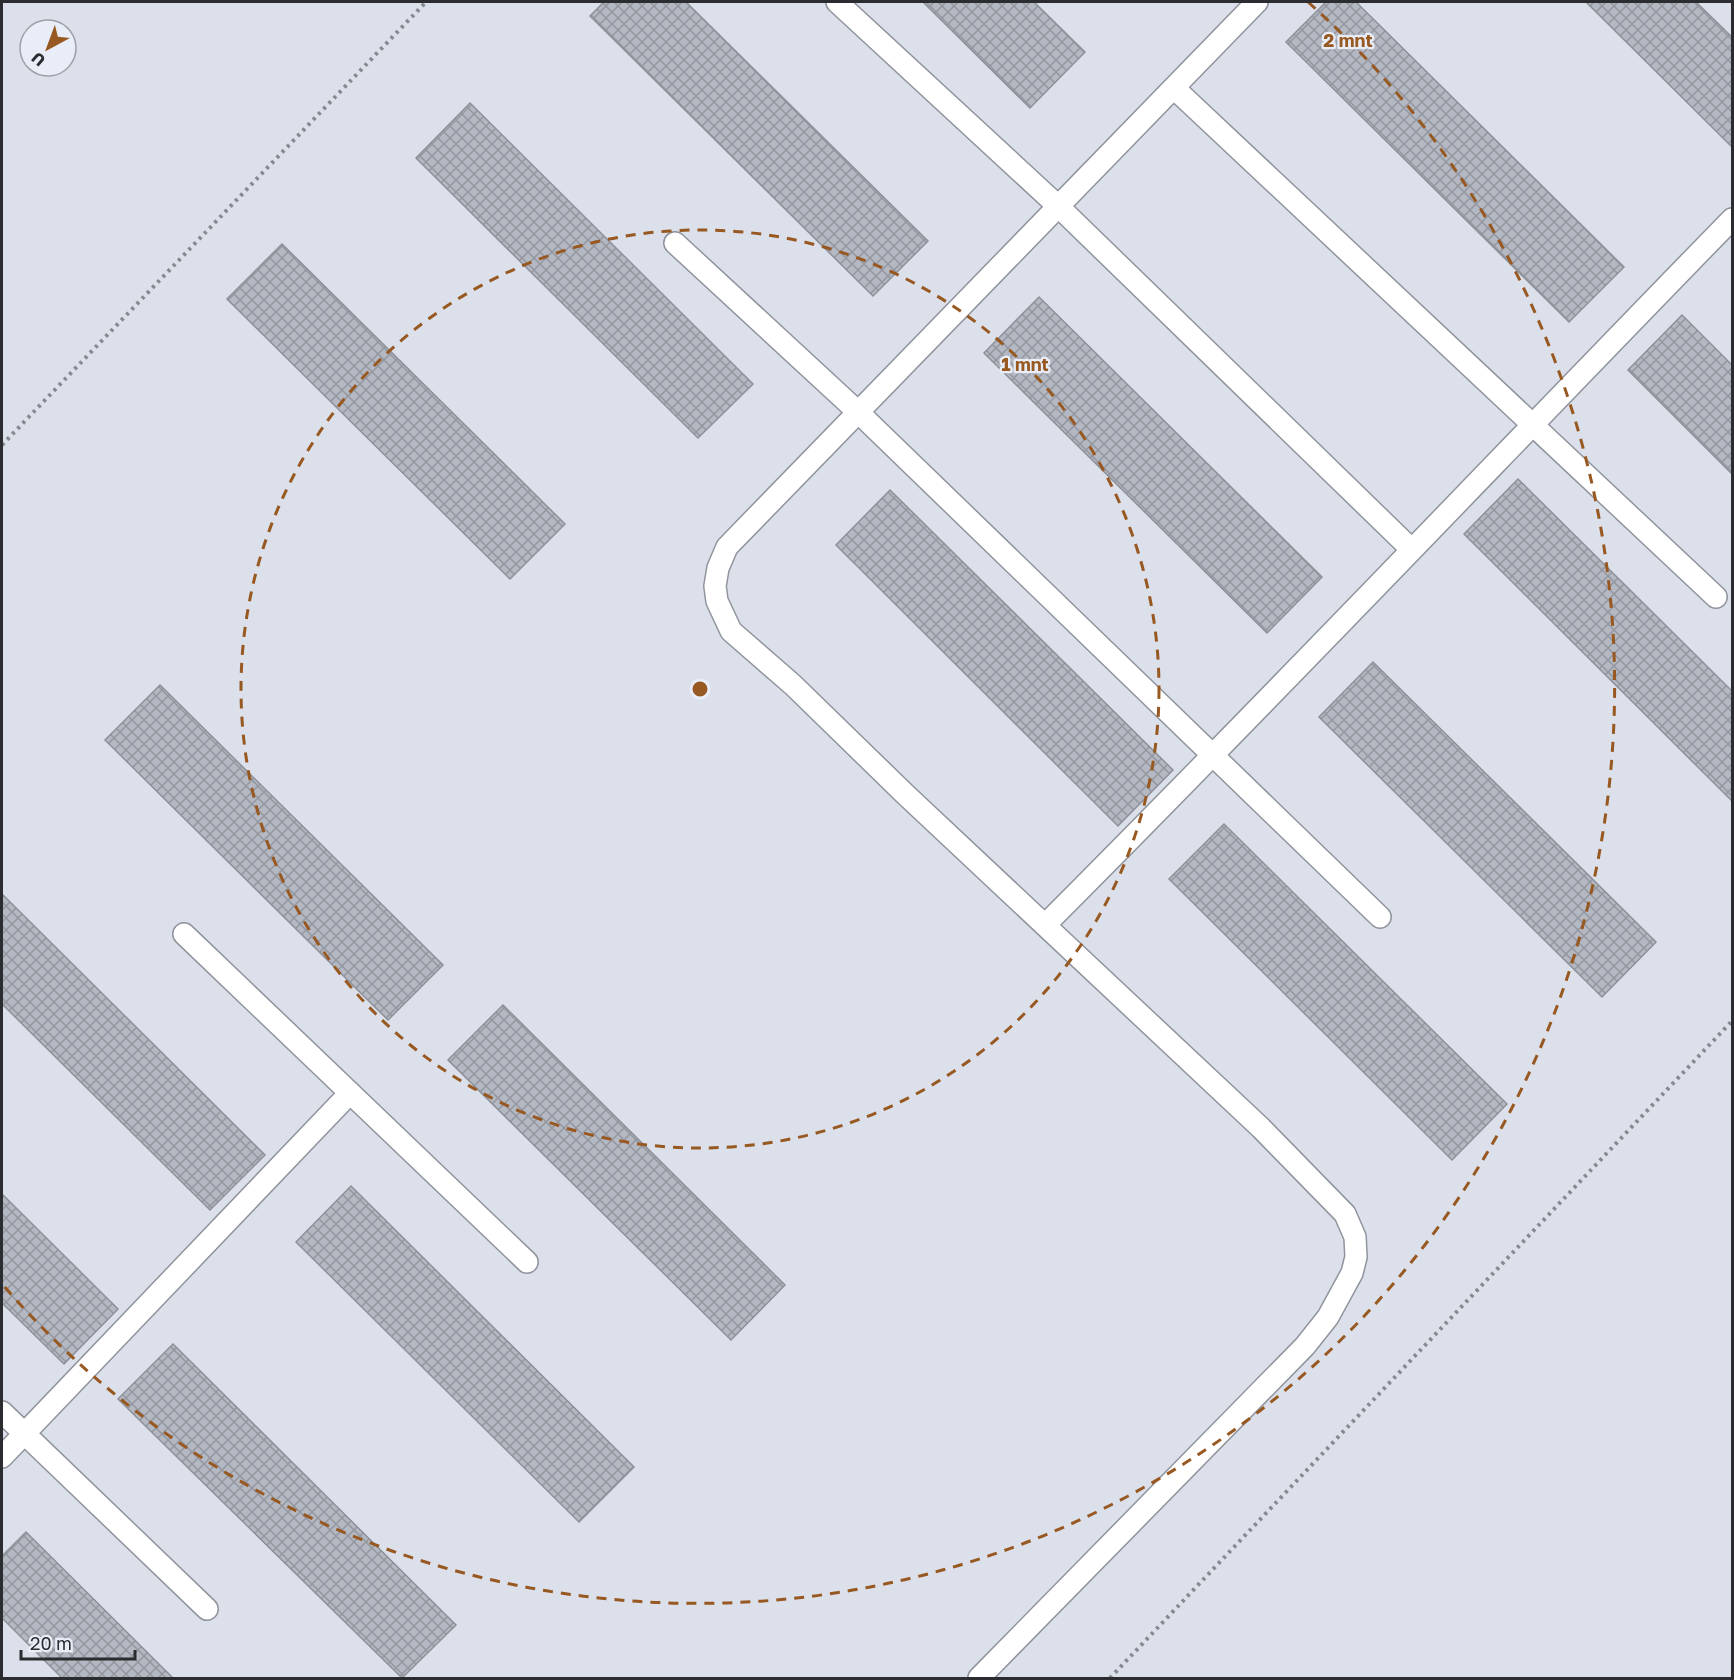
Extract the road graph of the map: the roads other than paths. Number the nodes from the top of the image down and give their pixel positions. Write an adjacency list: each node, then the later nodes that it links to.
1 (837, 2): 4 (lane)
2 (1257, 2): 3 (lane)
3 (1174, 88): 4 (lane); 8 (lane)
4 (1059, 207): 7 (lane); 9 (lane)
5 (1732, 219): 8 (lane)
6 (675, 243): 7 (lane)
7 (858, 412): 11 (lane); 13 (lane)
8 (1531, 425): 9 (lane); 10 (lane)
9 (1411, 549): 11 (lane)
10 (1716, 597)
11 (1214, 756): 12 (lane); 13 (lane)
12 (1380, 917)
13 (1045, 925): 21 (lane)
14 (184, 934): 15 (lane)
15 (350, 1093): 16 (lane); 18 (lane)
16 (527, 1262)
17 (2, 1412): 18 (lane)
18 (24, 1433): 19 (lane); 20 (lane)
19 (2, 1457)
20 (207, 1609)
21 (979, 1678)

